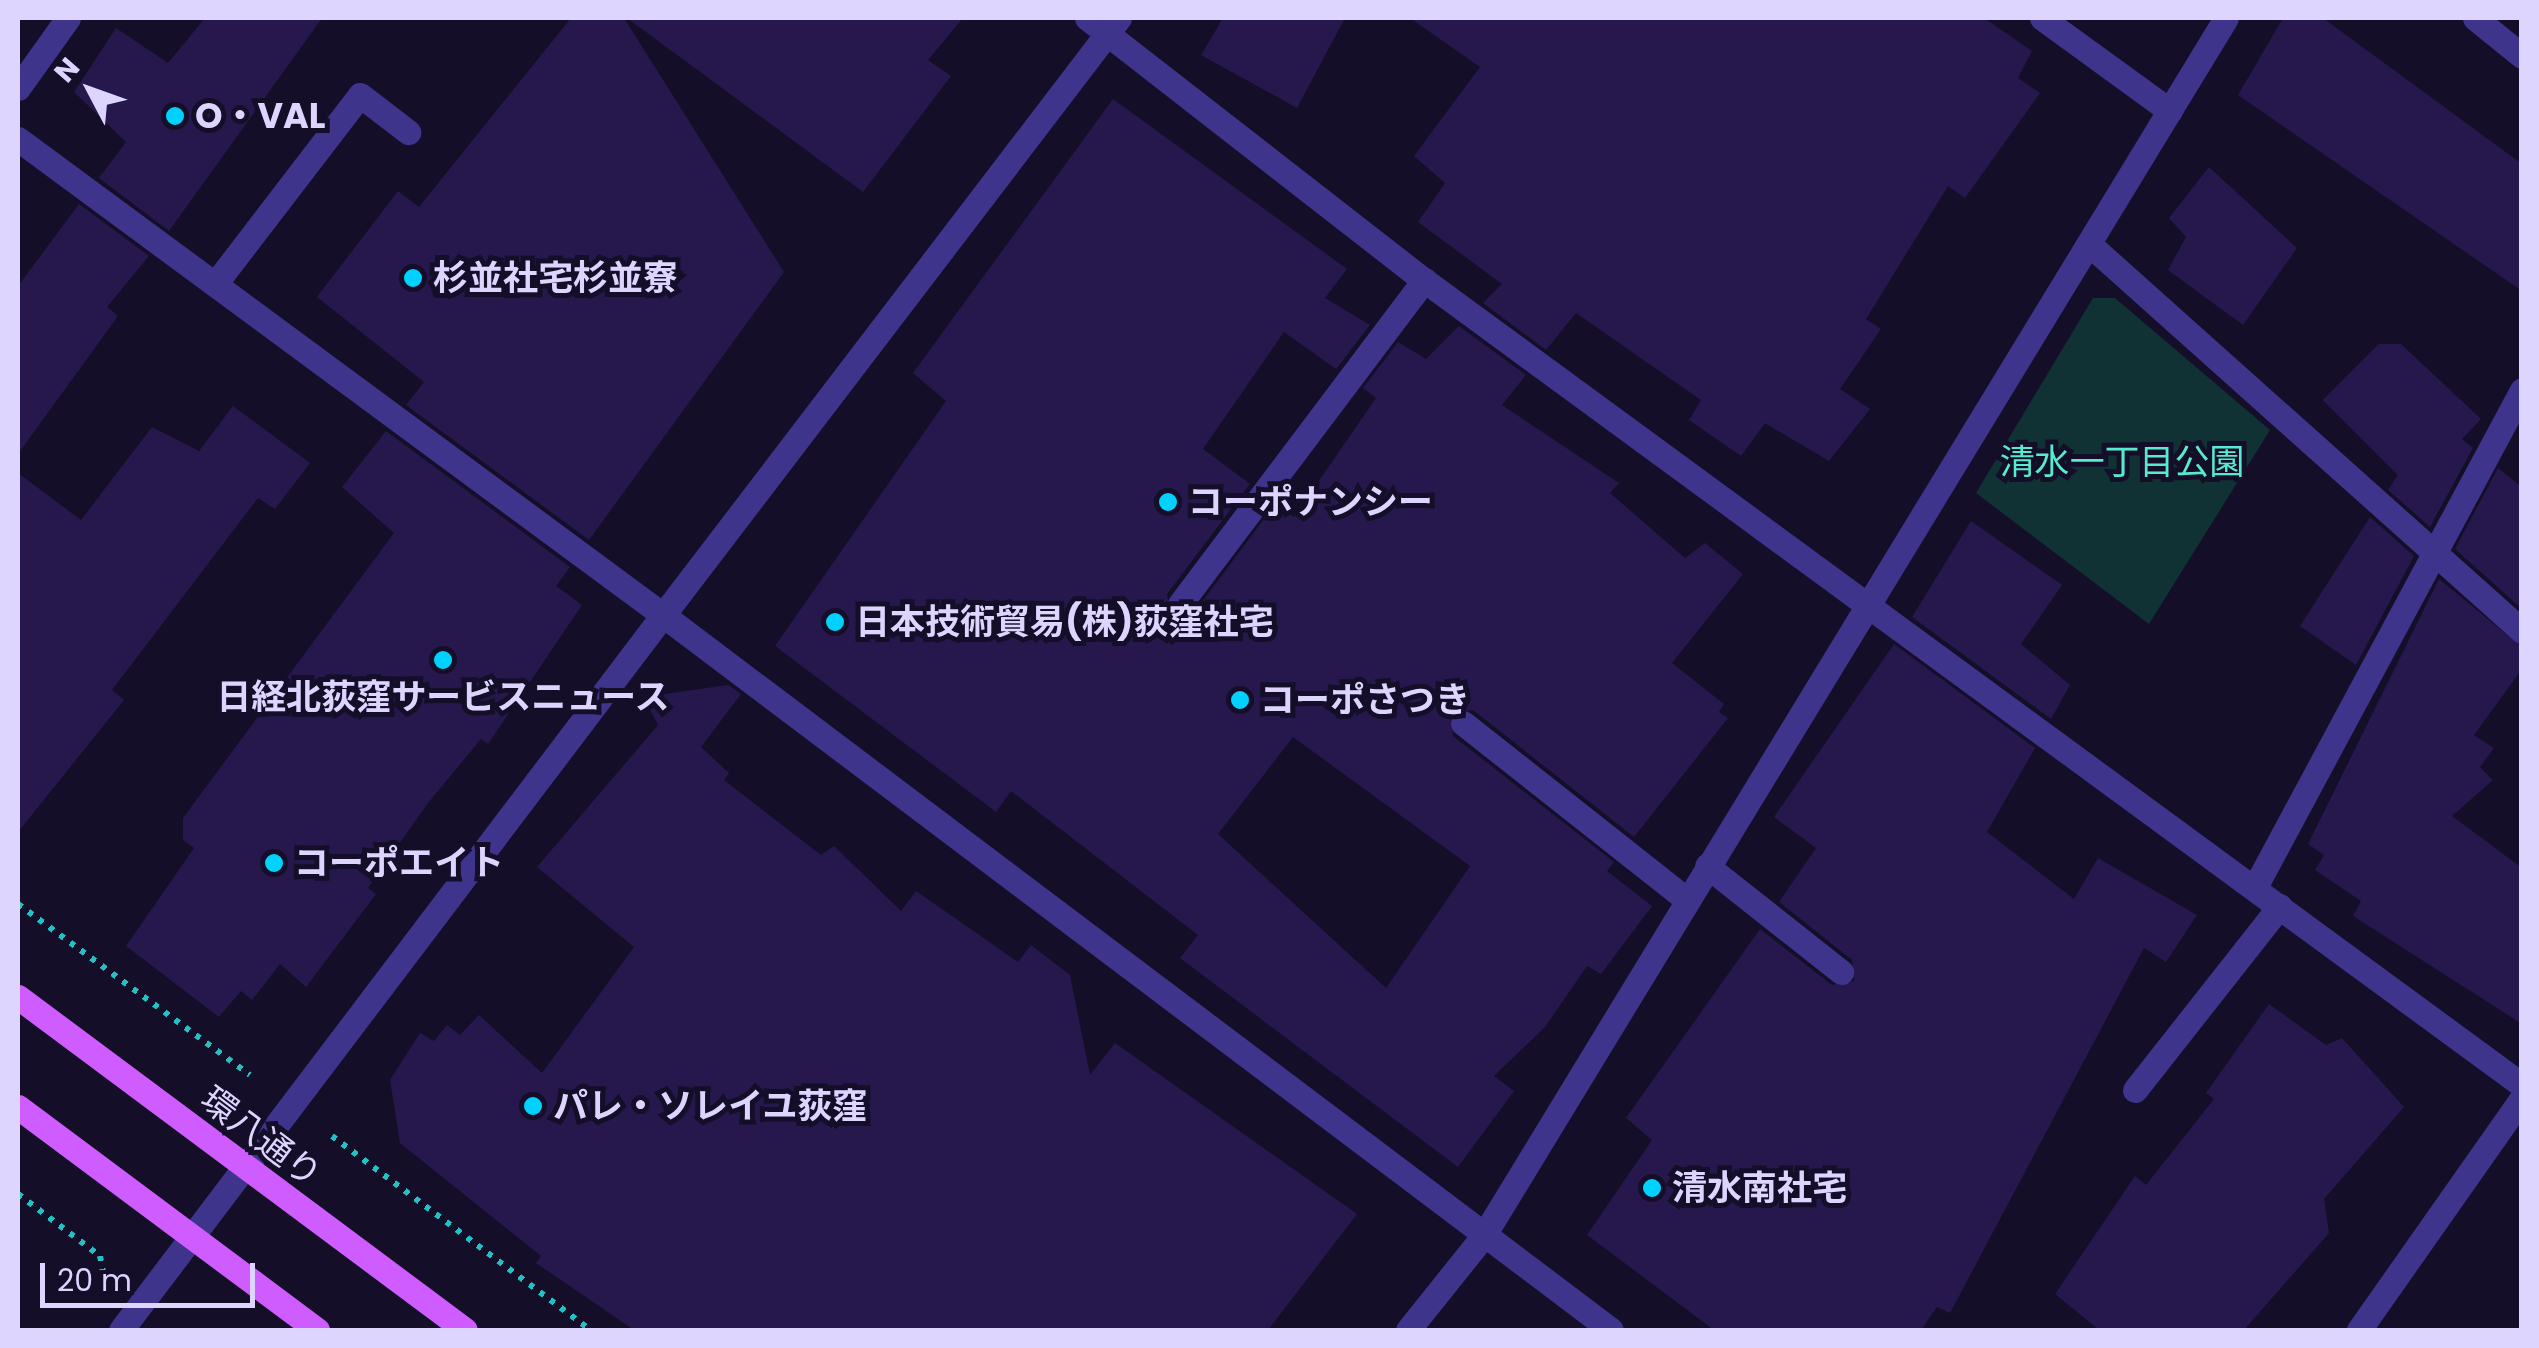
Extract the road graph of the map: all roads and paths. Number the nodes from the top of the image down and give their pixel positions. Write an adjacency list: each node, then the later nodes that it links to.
1 (68, 18): 7 (street)
2 (2042, 18): 8 (street)
3 (2226, 18): 8 (street)
4 (2476, 18): 6 (street)
5 (1104, 22): 12 (street); 18 (street)
6 (2522, 56)
7 (18, 88)
8 (2170, 111): 11 (street)
9 (408, 132): 13 (street)
10 (18, 139): 13 (street)
11 (2089, 244): 15 (street); 16 (street)
12 (1424, 280): 16 (street); 17 (street)
13 (215, 284): 18 (street)
14 (2522, 390): 15 (street)
15 (2431, 558): 19 (street); 22 (street)
16 (1872, 603): 21 (street); 22 (street)
17 (1180, 604)
18 (663, 616): 31 (street); 33 (street)
19 (2522, 631)
20 (1463, 723): 23 (street)
21 (1707, 866): 23 (street); 25 (street)
22 (2255, 887): 24 (street)
23 (1686, 899): 33 (street)
24 (2280, 906): 27 (street); 28 (street)
25 (1841, 972)
26 (18, 997): 31 (main road, 環八通り)
27 (2522, 1084)
28 (2135, 1090)
29 (2522, 1098): 40 (street)
30 (18, 1107): 34 (main road)
31 (243, 1168): 34 (street); 37 (main road, 環八通り)
32 (18, 1194): 35 (path)
33 (1484, 1235): 38 (street); 39 (street)
34 (190, 1237): 35 (street); 36 (main road)
35 (129, 1320)
36 (318, 1330)
37 (465, 1330)
38 (1408, 1330)
39 (1611, 1330)
40 (2359, 1330)

